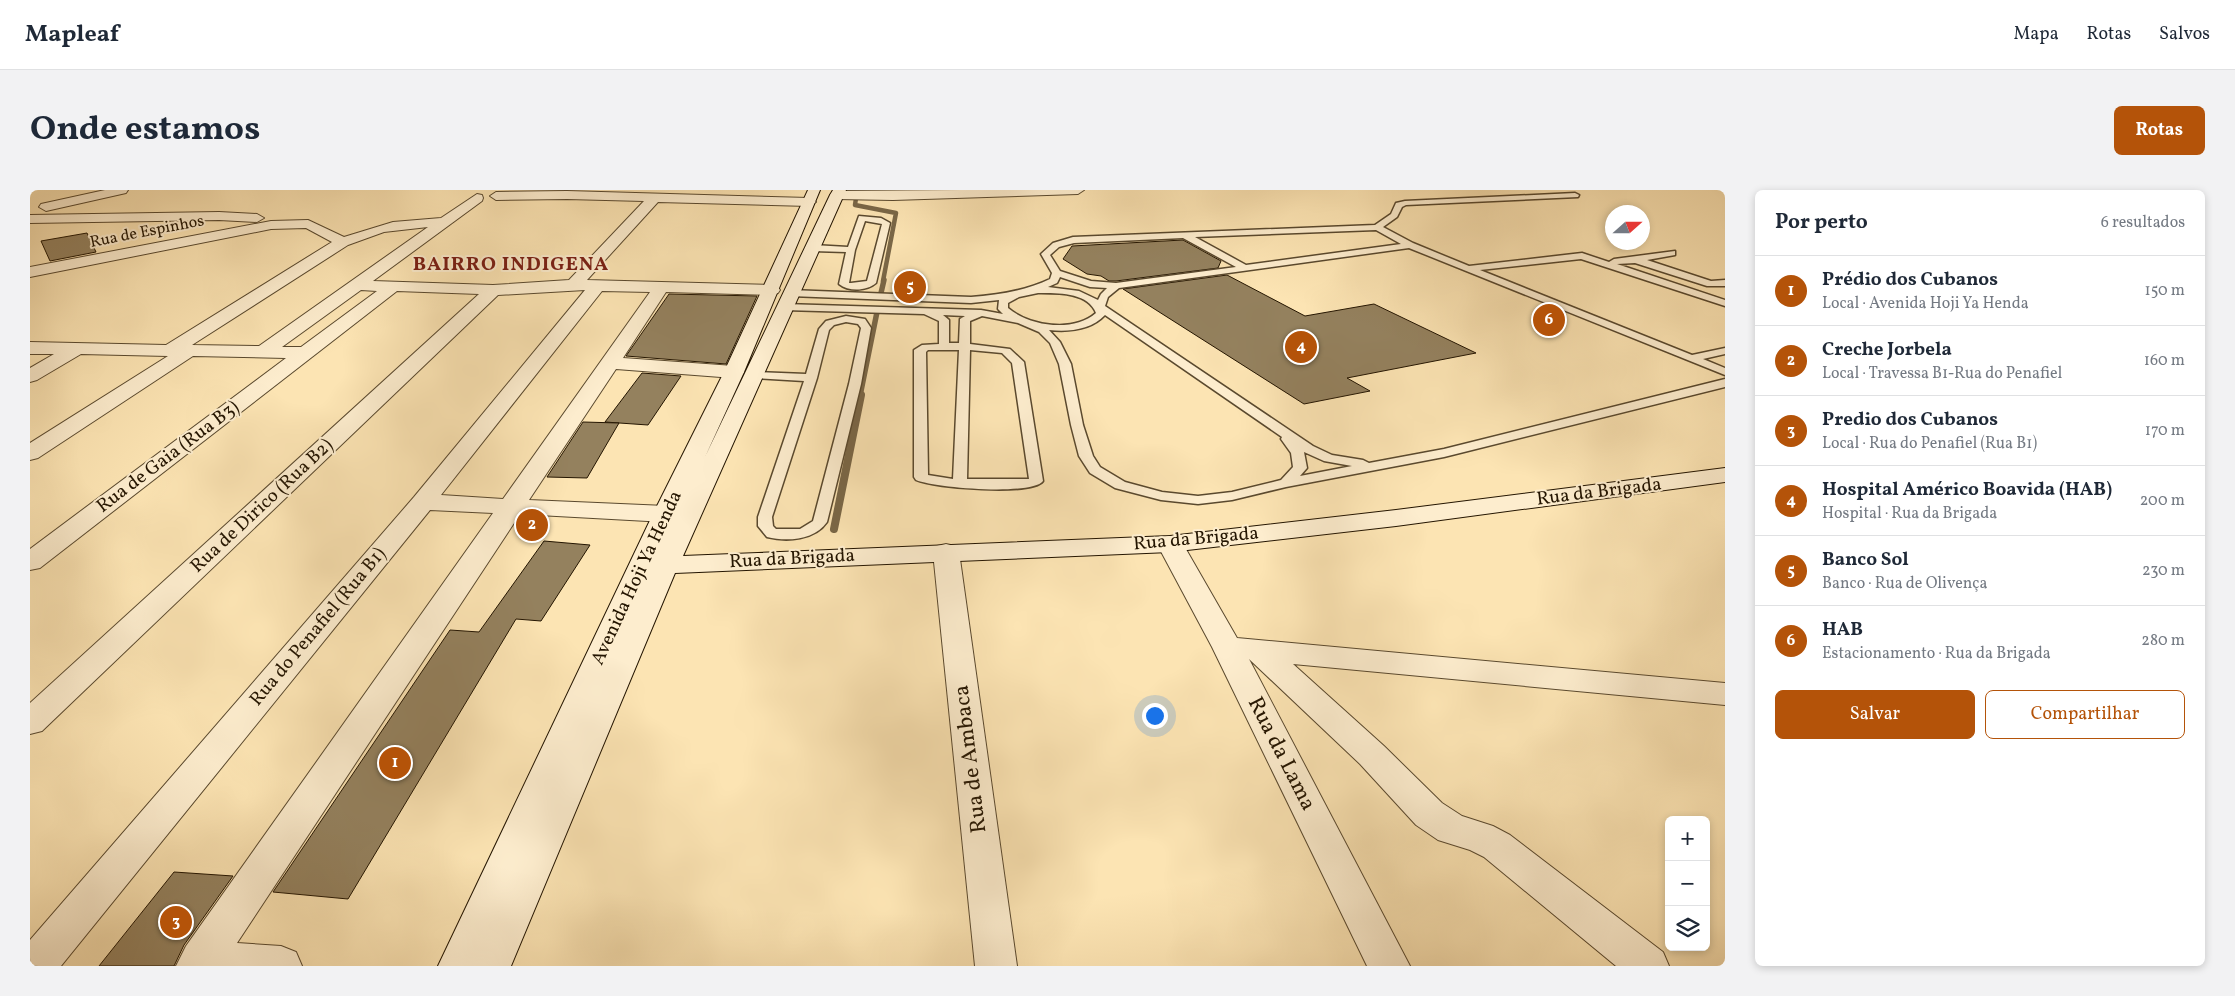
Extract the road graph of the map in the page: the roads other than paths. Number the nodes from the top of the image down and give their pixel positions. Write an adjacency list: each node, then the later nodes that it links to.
1 (122, 190): 12 (street)
2 (516, 190): 9 (street)
3 (684, 190): 6 (street)
4 (1078, 190): 5 (street)
5 (1025, 191): 6 (street)
6 (820, 193): 11 (street); 20 (street, Avenida Hoji Ya Henda); 37 (street, Avenida Hoji Ya Henda)
7 (457, 194): 10 (street)
8 (1575, 194): 16 (lane)
9 (496, 196): 10 (street); 11 (street)
10 (477, 198): 14 (street)
11 (654, 198): 32 (street, Rua do Penafiel (Rua B1))
12 (30, 211)
13 (30, 218): 15 (street)
14 (445, 222): 18 (street); 30 (street)
15 (271, 225): 18 (street); 27 (street, Rua de Espinhos)
16 (1377, 227): 17 (lane); 19 (lane)
17 (1182, 234): 25 (lane); 28 (lane)
18 (343, 242): 47 (street)
19 (1410, 244): 25 (lane); 26 (lane)
20 (813, 248): 21 (lane); 37 (street, Avenida Hoji Ya Henda)
21 (851, 250): 21 (lane)
22 (1672, 253): 23 (lane)
23 (1636, 260): 24 (lane); 29 (lane)
24 (1609, 263): 26 (lane); 38 (lane)
25 (1245, 268): 33 (lane)
26 (1469, 268): 51 (lane)
27 (30, 272)
28 (1057, 273): 33 (lane); 36 (lane)
29 (1725, 283)
30 (357, 286): 31 (street); 49 (street)
31 (394, 286): 35 (street); 50 (street, Rua de Gaia (Rua B3))
32 (586, 286): 34 (street); 35 (street); 64 (street, Rua do Penafiel (Rua B1))
33 (1116, 286): 39 (lane)
34 (660, 288): 37 (street); 52 (street)
35 (494, 290): 73 (street, Rua de Dirico (Rua B2))
36 (1019, 293): 37 (lane); 39 (lane); 42 (lane)
37 (782, 297): 40 (lane); 54 (street, Avenida Hoji Ya Henda)
38 (1725, 303)
39 (1100, 307): 42 (lane); 58 (lane)
40 (916, 311): 41 (lane); 43 (lane)
41 (981, 313): 42 (lane); 45 (lane)
42 (1022, 321): 63 (lane)
43 (944, 347): 45 (lane); 62 (lane)
44 (30, 348): 46 (street)
45 (965, 348): 62 (lane); 62 (lane)
46 (77, 349): 47 (street); 55 (street)
47 (180, 350): 49 (street); 59 (street)
48 (1725, 351): 51 (lane)
49 (263, 352): 50 (street)
50 (306, 353): 69 (street, Rua de Gaia (Rua B3))
51 (1691, 358): 53 (lane)
52 (609, 363): 54 (street); 65 (street)
53 (1725, 372)
54 (744, 374): 56 (lane); 66 (street, Avenida Hoji Ya Henda); 70 (street, Avenida Hoji Ya Henda)
55 (30, 376)
56 (811, 378): 56 (lane)
57 (1725, 383): 60 (lane)
58 (1284, 435): 60 (lane); 63 (lane)
59 (30, 453)
60 (1378, 465): 63 (lane)
61 (1725, 475): 67 (street, Rua da Brigada)
62 (960, 483)
63 (1286, 483)
64 (423, 502): 65 (street); 75 (street, Rua do Penafiel (Rua B1))
65 (512, 506): 66 (street); 74 (street)
66 (666, 514): 77 (street, Avenida Hoji Ya Henda)
67 (1170, 544): 68 (street, Rua da Brigada); 71 (street, Rua da Lama)
68 (946, 552): 70 (street, Rua da Brigada); 79 (street, Rua de Ambaca)
69 (30, 562)
70 (665, 565): 78 (street, Avenida Hoji Ya Henda)
71 (1244, 649): 72 (street); 80 (street, Rua da Lama); 81 (street)
72 (1725, 694)
73 (30, 722)
74 (199, 963): 76 (street)
75 (35, 966)
76 (282, 966)
77 (459, 966)
78 (490, 966)
79 (996, 966)
80 (1389, 966)
81 (1648, 966)

